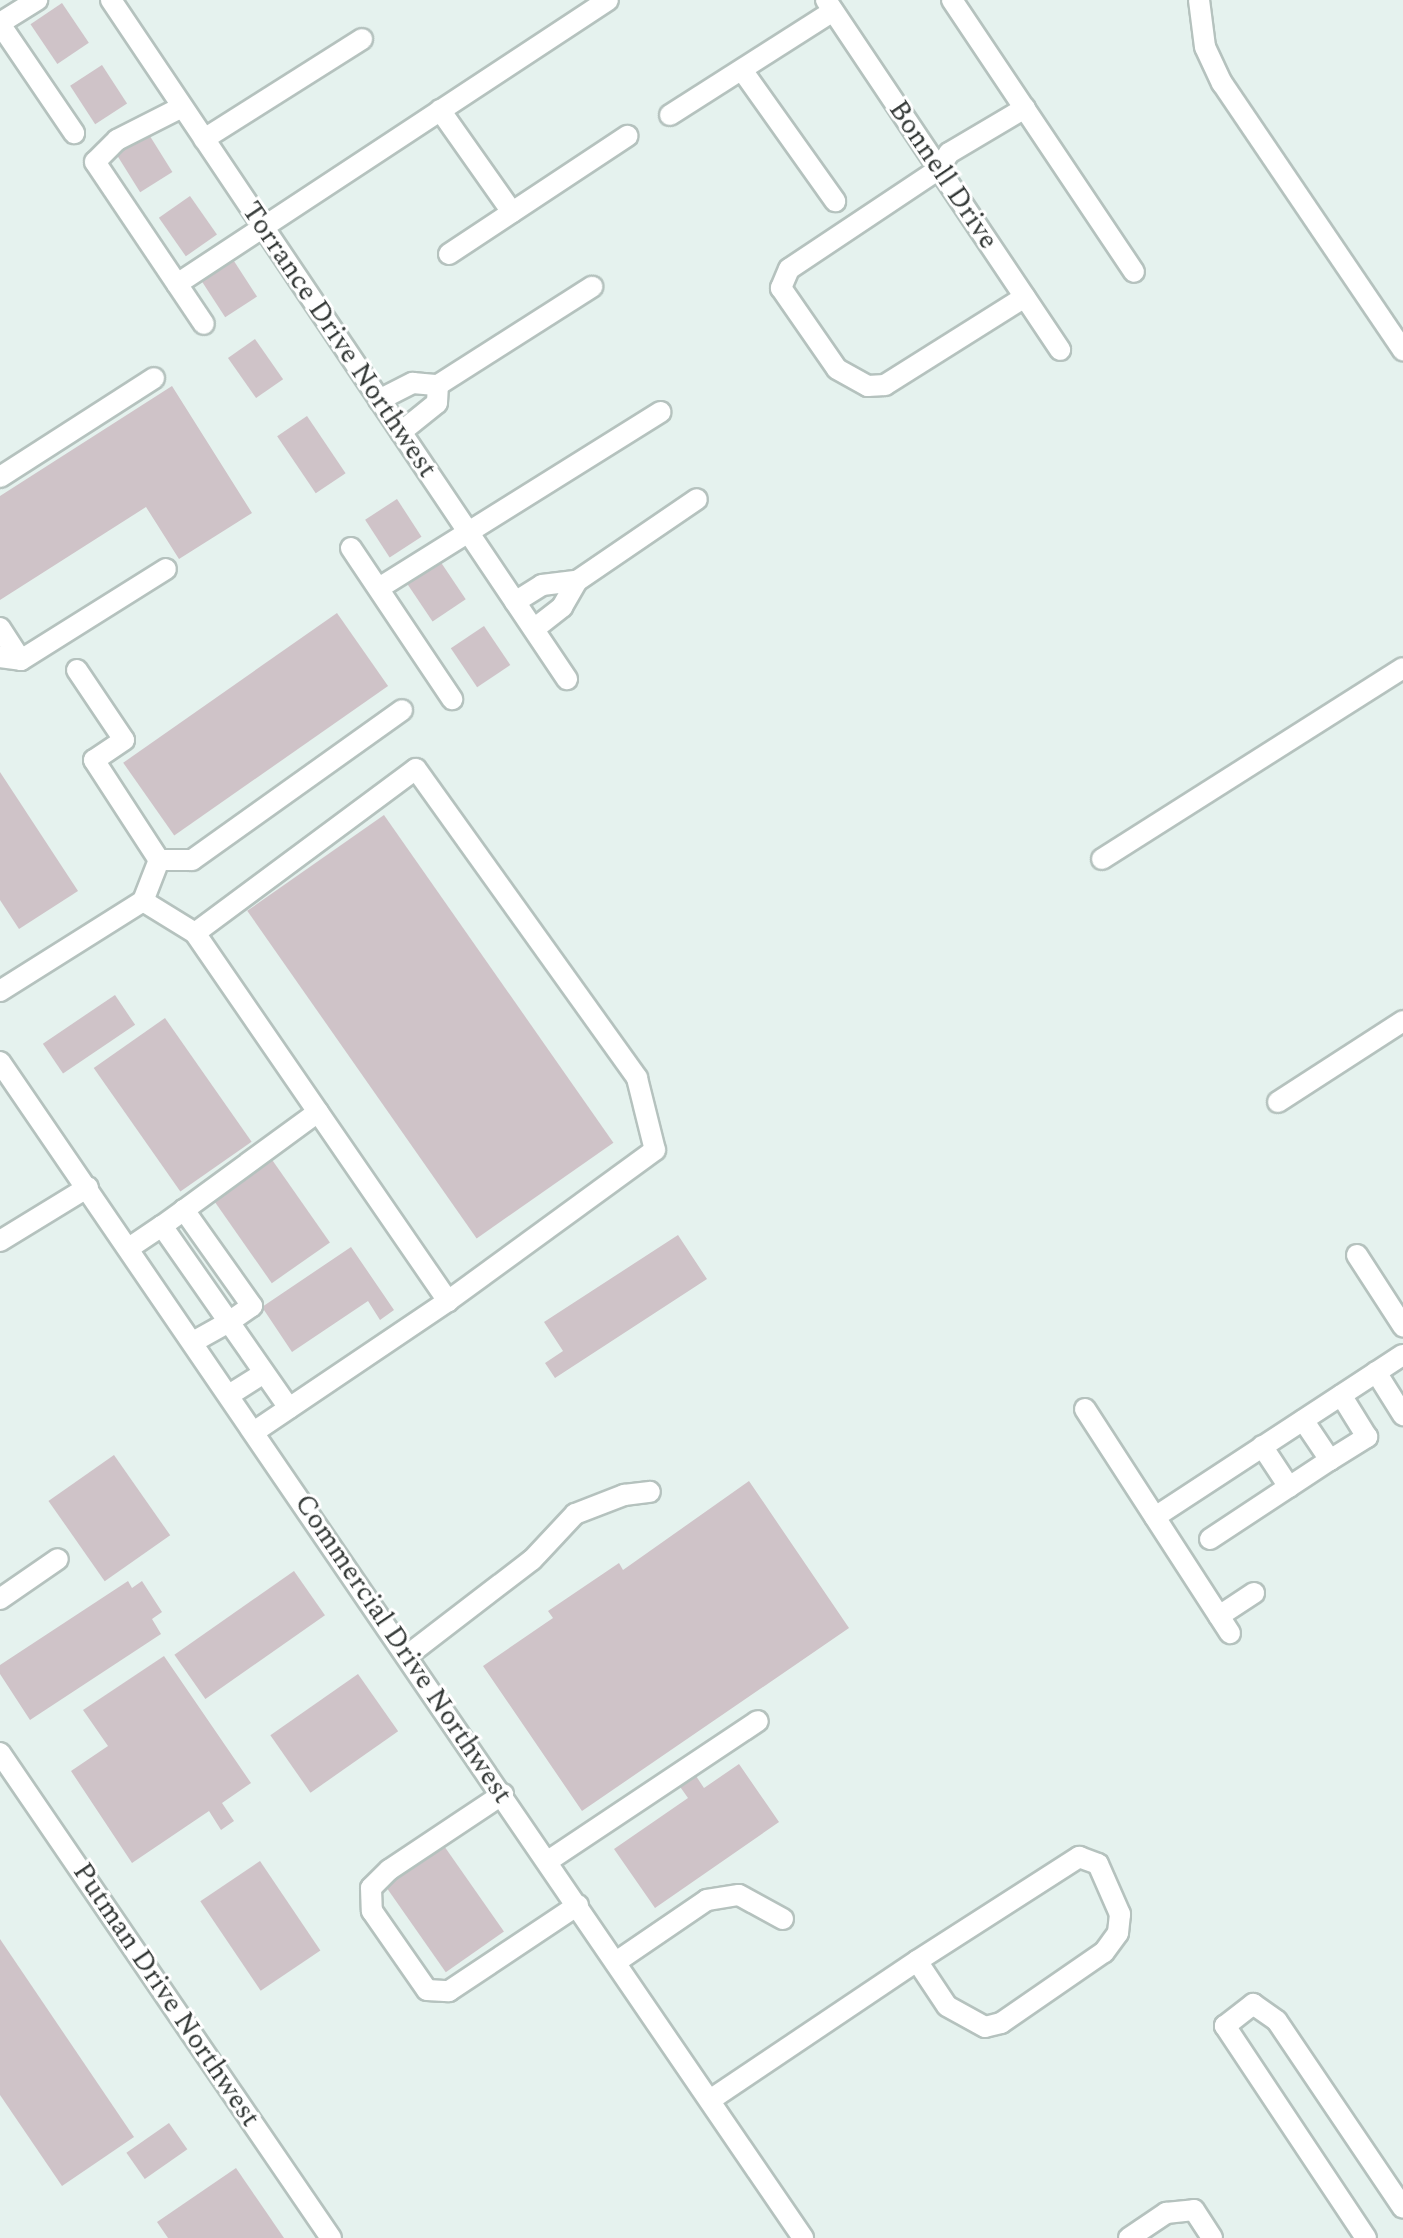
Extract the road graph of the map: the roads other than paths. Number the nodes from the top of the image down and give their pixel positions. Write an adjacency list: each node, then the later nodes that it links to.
1 (37, 0): 7 (street)
2 (608, 0): 12 (street)
3 (952, 0): 11 (street)
4 (1199, 0): 28 (street)
5 (121, 3): 10 (street, Torrance Drive Northwest)
6 (830, 5): 9 (street); 17 (street, Bonnell Drive)
7 (0, 24): 14 (street)
8 (362, 39): 16 (street)
9 (742, 70): 13 (street); 18 (street)
10 (182, 107): 16 (street, Torrance Drive Northwest); 23 (street)
11 (1025, 108): 17 (street); 22 (street)
12 (440, 110): 19 (street); 20 (street)
13 (670, 115)
14 (74, 133)
15 (627, 136): 19 (street)
16 (204, 139): 20 (street, Torrance Drive Northwest)
17 (939, 169): 25 (street, Bonnell Drive); 25 (street)
18 (835, 201)
19 (512, 212): 21 (street)
20 (263, 226): 23 (street); 31 (street, Torrance Drive Northwest)
21 (449, 254)
22 (1134, 272)
23 (177, 284): 26 (street)
24 (592, 287): 30 (street)
25 (1025, 297): 27 (street, Bonnell Drive)
26 (204, 324)
27 (1060, 350)
28 (1403, 350)
29 (154, 378): 34 (street)
30 (438, 385): 31 (street); 33 (street)
31 (379, 400): 33 (street, Torrance Drive Northwest)
32 (661, 412): 36 (street)
33 (401, 432): 36 (street, Torrance Drive Northwest)
34 (0, 477)
35 (697, 499): 39 (street)
36 (469, 534): 40 (street); 41 (street, Torrance Drive Northwest)
37 (351, 548): 40 (street)
38 (166, 569): 44 (street)
39 (577, 581): 41 (street); 43 (street)
40 (379, 588): 48 (street)
41 (515, 602): 43 (street, Torrance Drive Northwest)
42 (0, 628): 44 (street)
43 (534, 629): 47 (street, Torrance Drive Northwest)
44 (10, 658)
45 (1403, 668): 50 (street)
46 (77, 670): 51 (street)
47 (567, 679)
48 (452, 699)
49 (402, 710): 51 (street)
50 (1102, 859)
51 (159, 860): 52 (street)
52 (143, 901): 53 (street); 54 (street)
53 (195, 933): 58 (street); 65 (street)
54 (0, 991)
55 (1403, 1021): 57 (street)
56 (0, 1062): 59 (street, Commercial Drive Northwest)
57 (1278, 1102)
58 (318, 1112): 60 (street); 65 (street)
59 (88, 1187): 62 (street); 63 (street, Commercial Drive Northwest)
60 (184, 1210): 61 (street); 67 (street)
61 (162, 1226): 63 (street); 67 (street)
62 (0, 1241)
63 (129, 1248): 68 (street, Commercial Drive Northwest)
64 (1357, 1255): 66 (street)
65 (448, 1301): 74 (street)
66 (1400, 1314)
67 (229, 1322): 68 (street); 71 (street)
68 (193, 1342): 72 (street, Commercial Drive Northwest)
69 (1403, 1355): 70 (street)
70 (1376, 1372): 73 (street); 76 (street)
71 (264, 1373): 72 (street); 74 (street)
72 (229, 1395): 78 (street, Commercial Drive Northwest)
73 (1341, 1395): 77 (street); 80 (street)
74 (289, 1408): 78 (street)
75 (1085, 1409): 83 (street)
76 (1403, 1415)
77 (1303, 1420): 79 (street); 80 (street)
78 (254, 1432): 88 (street, Commercial Drive Northwest)
79 (1262, 1446): 81 (street); 83 (street)
80 (1330, 1460): 81 (street)
81 (1289, 1487): 84 (street)
82 (650, 1492): 88 (street)
83 (1155, 1517): 86 (street)
84 (1210, 1539)
85 (58, 1559): 87 (street)
86 (1254, 1593)
87 (0, 1599)
88 (408, 1655): 91 (street, Commercial Drive Northwest)
89 (758, 1721): 92 (street)
90 (0, 1753): 99 (street, Putman Drive Northwest)
91 (503, 1794): 92 (street, Commercial Drive Northwest); 93 (street)
92 (548, 1861): 93 (street, Commercial Drive Northwest)
93 (578, 1905): 96 (street, Commercial Drive Northwest)
94 (783, 1919): 96 (street)
95 (917, 1961): 95 (street); 97 (street)
96 (616, 1962): 97 (street, Commercial Drive Northwest)
97 (710, 2100): 100 (street, Commercial Drive Northwest)
98 (1403, 2208): 103 (street)
99 (331, 2238)
100 (803, 2238)
101 (1129, 2238): 102 (street)
102 (1212, 2238)
103 (1366, 2238)

